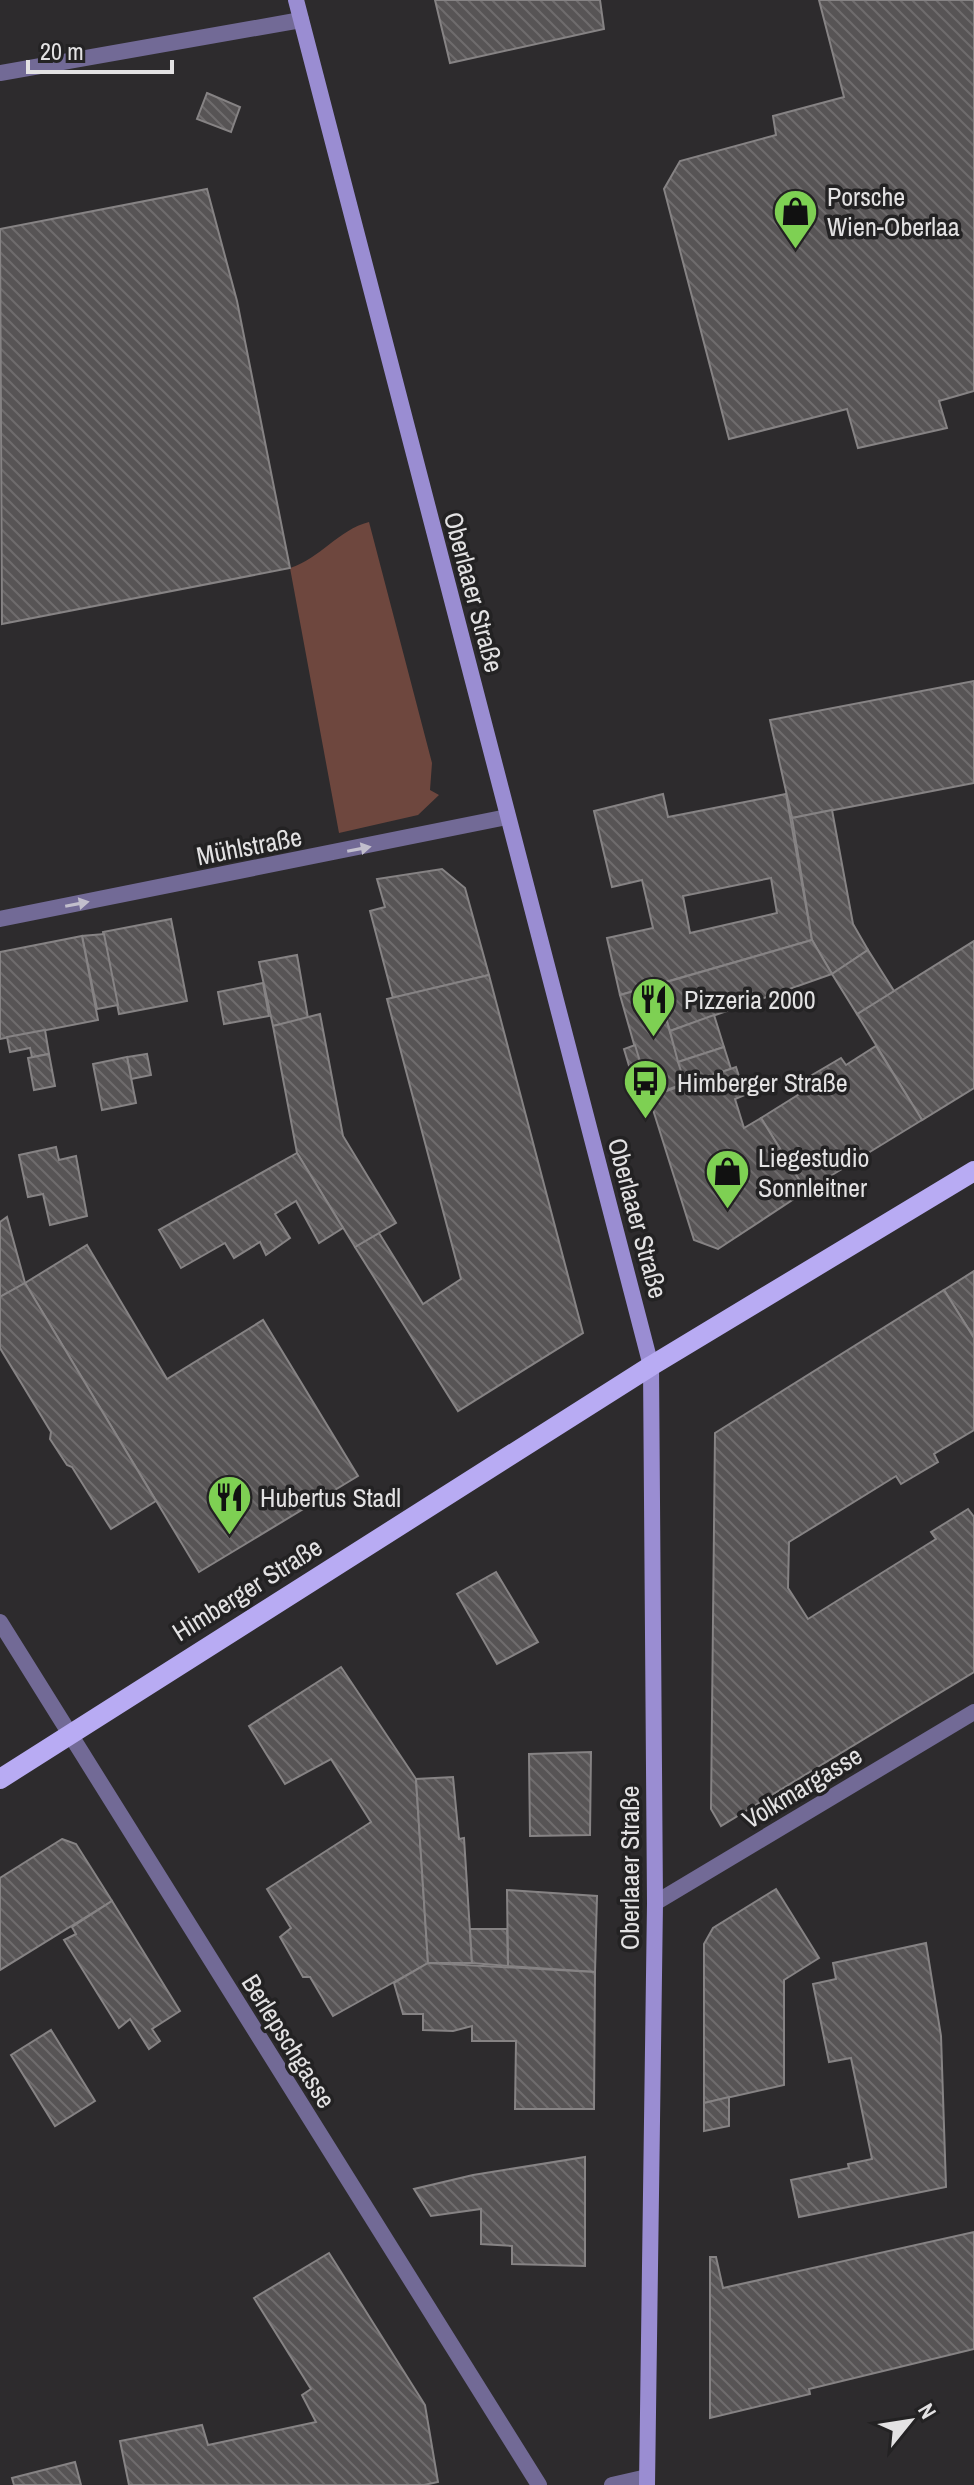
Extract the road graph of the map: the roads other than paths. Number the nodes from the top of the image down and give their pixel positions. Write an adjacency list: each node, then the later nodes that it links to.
1 (296, 0): 2 (main road, Oberlaaer Straße)
2 (301, 20): 3 (street); 4 (main road, Oberlaaer Straße)
3 (0, 73)
4 (507, 817): 5 (street, Mühlstraße, one-way to 4); 7 (main road, Oberlaaer Straße)
5 (0, 919)
6 (974, 1171): 7 (main road, Himberger Straße)
7 (651, 1366): 10 (main road, Himberger Straße); 12 (main road, Oberlaaer Straße)
8 (0, 1622): 10 (street, Berlepschgasse)
9 (974, 1712): 12 (street, Volkmargasse)
10 (70, 1734): 11 (main road, Himberger Straße); 14 (street, Berlepschgasse)
11 (0, 1779)
12 (655, 1903): 13 (main road, Oberlaaer Straße)
13 (647, 2481): 15 (street)
14 (539, 2485)
15 (612, 2485)

